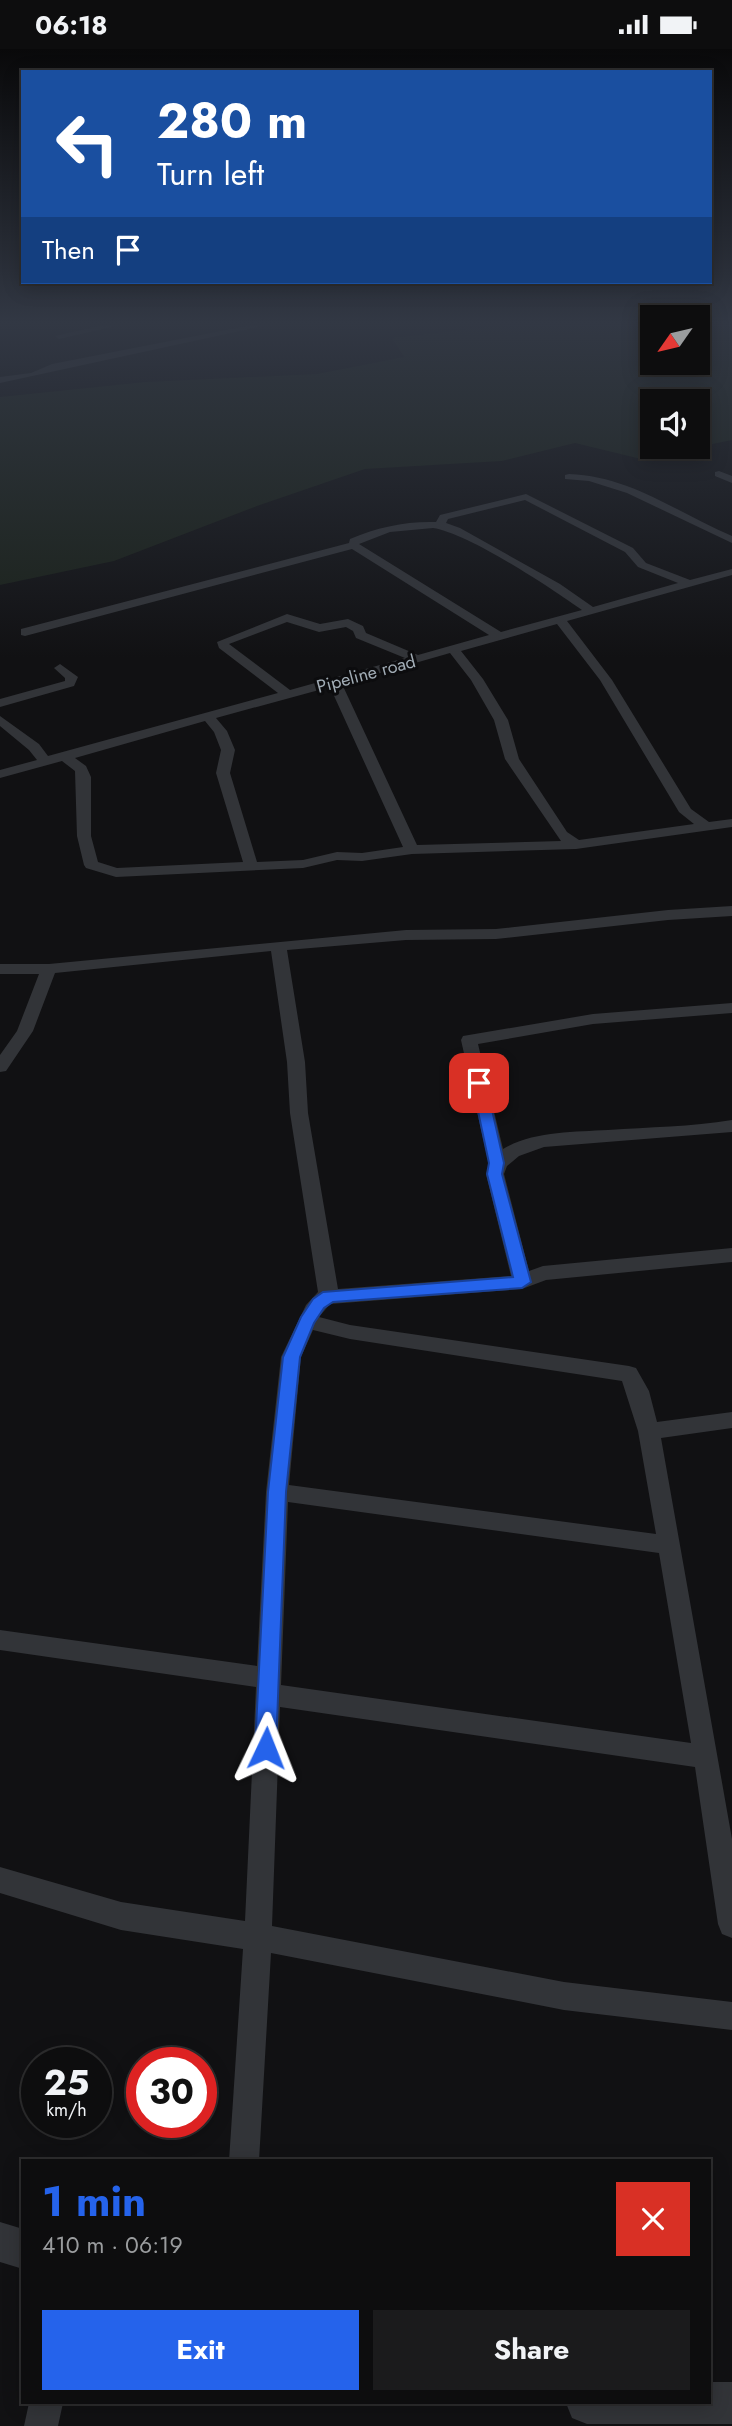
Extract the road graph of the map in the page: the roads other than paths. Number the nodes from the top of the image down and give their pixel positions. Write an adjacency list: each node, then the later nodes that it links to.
1 (719, 474): 3 (street)
2 (569, 477): 5 (street)
3 (732, 480)
4 (440, 524): 6 (street); 8 (street); 9 (street)
5 (732, 540)
6 (354, 545): 11 (street); 12 (street)
7 (732, 572): 8 (street, Pipeline road)
8 (690, 584): 9 (street, Pipeline road)
9 (592, 611): 10 (street, Pipeline road)
10 (559, 620): 12 (street, Pipeline road); 25 (street)
11 (25, 632)
12 (499, 636): 13 (street, Pipeline road)
13 (454, 650): 14 (street, Pipeline road); 26 (street)
14 (420, 660): 16 (street, Pipeline road); 17 (street)
15 (60, 668): 18 (street)
16 (335, 683): 17 (street, Pipeline road); 27 (street)
17 (289, 695): 19 (street, Pipeline road)
18 (0, 703)
19 (208, 717): 21 (street, Pipeline road); 28 (street)
20 (0, 720): 22 (street)
21 (64, 755): 22 (street, Pipeline road); 28 (street)
22 (45, 761): 23 (street, Pipeline road)
23 (0, 774)
24 (732, 823): 25 (street)
25 (704, 825): 26 (street)
26 (576, 845): 27 (street)
27 (412, 850): 28 (street)
28 (251, 866)
29 (732, 911): 30 (street)
30 (278, 946): 32 (street); 39 (street)
31 (0, 969): 32 (street)
32 (49, 969): 34 (street)
33 (732, 1008): 36 (street)
34 (0, 1067)
35 (732, 1126): 36 (street)
36 (497, 1163): 38 (street)
37 (732, 1255): 38 (street)
38 (522, 1282): 39 (street)
39 (329, 1297): 40 (street)
40 (307, 1321): 42 (street); 43 (street)
41 (732, 1420): 42 (street)
42 (649, 1431): 44 (street)
43 (277, 1492): 44 (street); 46 (street)
44 (669, 1545): 47 (street)
45 (0, 1640): 46 (street)
46 (268, 1686): 47 (street); 50 (street)
47 (706, 1757): 49 (street)
48 (0, 1880): 50 (street)
49 (732, 1924)
50 (258, 1937): 51 (street); 52 (street)
51 (732, 2016)
52 (244, 2159)
53 (0, 2242): 54 (street)
54 (21, 2248)
55 (732, 2403): 59 (street)
56 (46, 2404): 60 (street)
57 (598, 2404): 58 (street)
58 (695, 2404)
59 (711, 2404)
60 (41, 2426)

